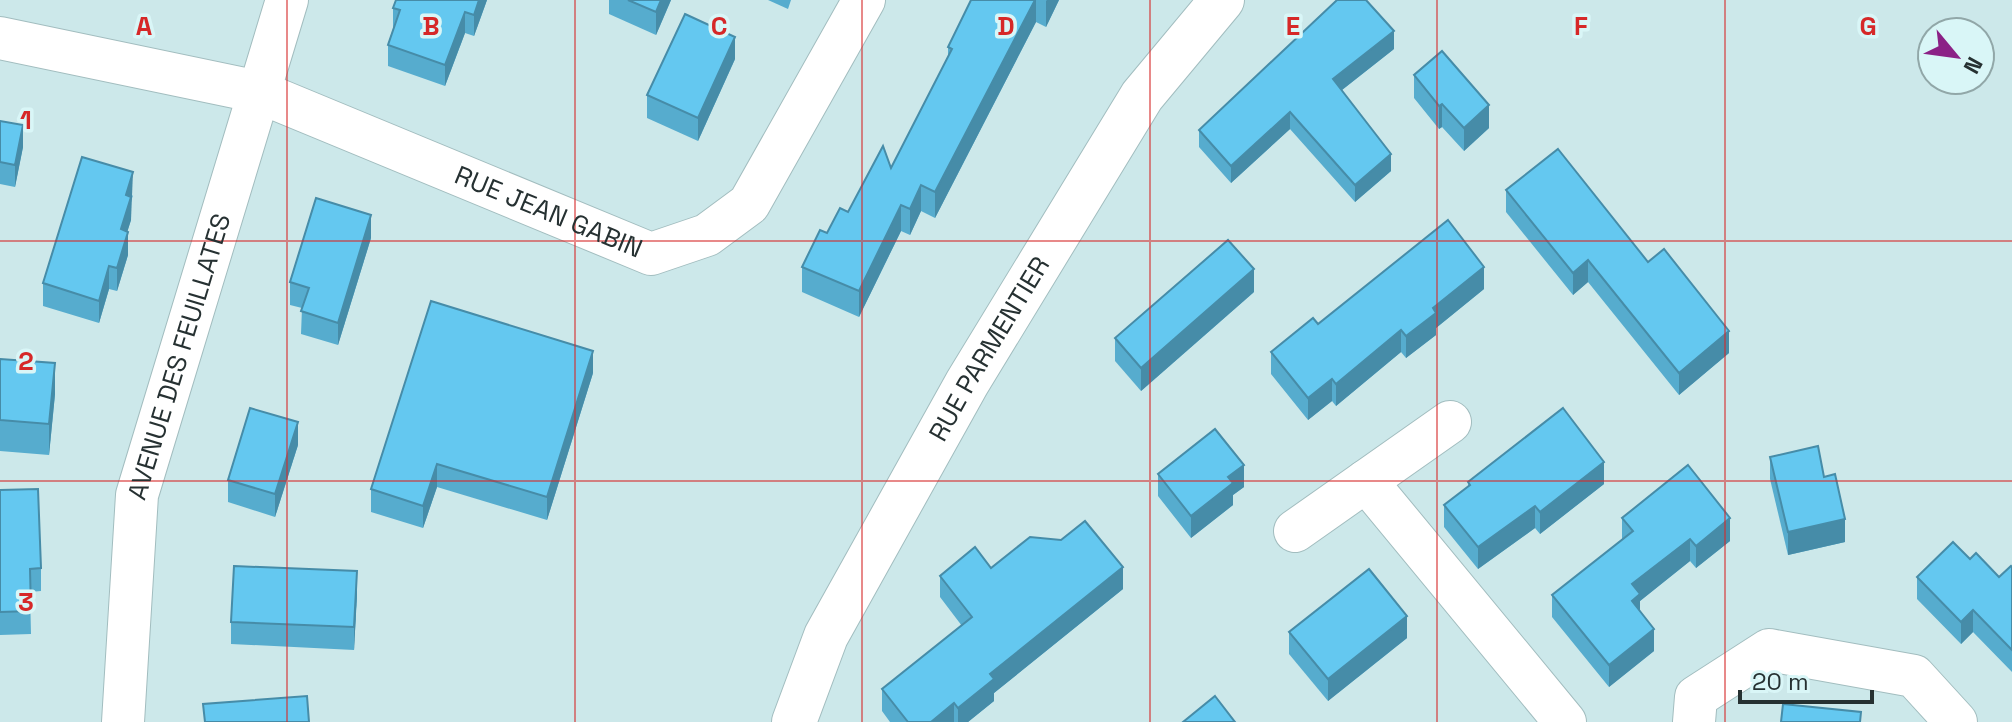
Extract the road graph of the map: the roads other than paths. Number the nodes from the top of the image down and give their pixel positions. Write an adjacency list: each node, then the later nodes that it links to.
1 (287, 0): 5 (street, AVENUE DES FEUILLATES)
2 (864, 0): 5 (street, RUE JEAN GABIN)
3 (1222, 0): 11 (street, RUE PARMENTIER)
4 (0, 38): 5 (street, RUE JEAN GABIN)
5 (259, 92): 10 (street, AVENUE DES FEUILLATES)
6 (1450, 422): 7 (street)
7 (1366, 481): 8 (street); 12 (street)
8 (1295, 531)
9 (1685, 714): 13 (street)
10 (123, 722)
11 (794, 722)
12 (1565, 722)
13 (1956, 722)

